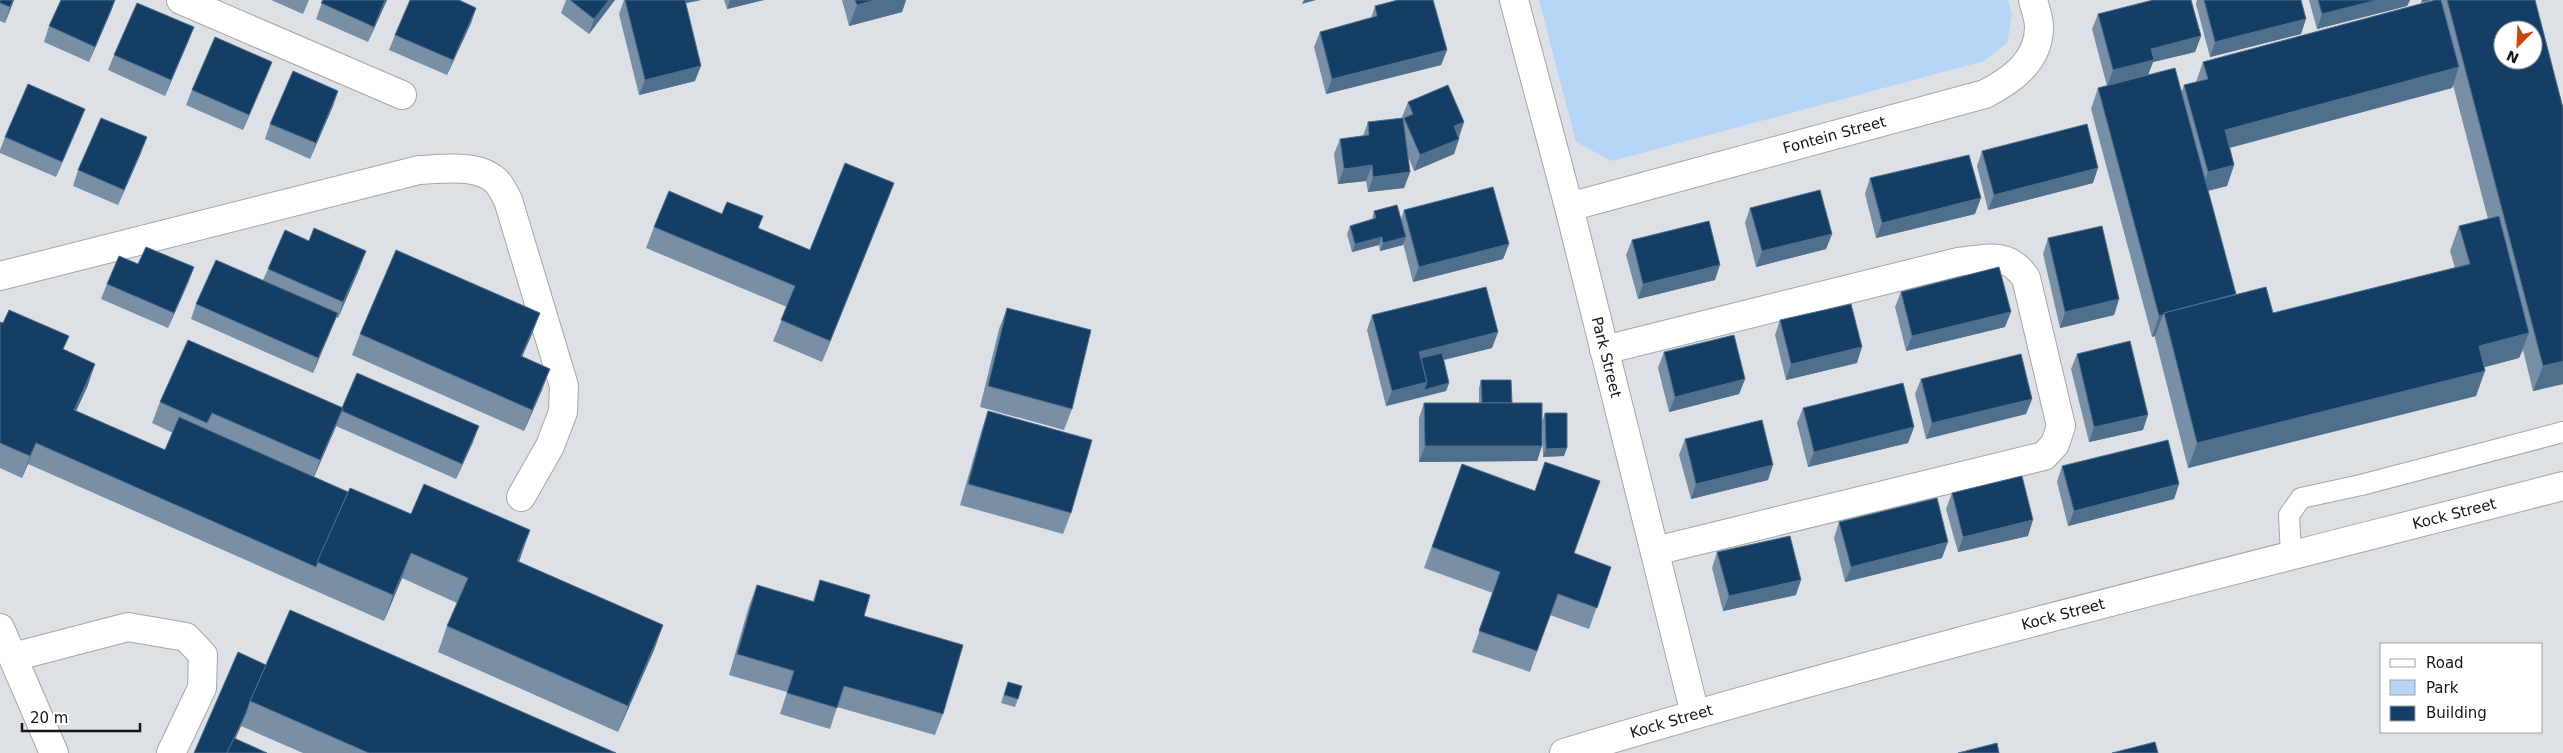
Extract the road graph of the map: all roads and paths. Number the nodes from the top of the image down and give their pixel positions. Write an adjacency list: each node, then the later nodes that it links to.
1 (181, 0): 4 (street)
2 (1514, 0): 5 (street, Park Street)
3 (2033, 0): 5 (street, Fontein Street)
4 (402, 95)
5 (1569, 207): 7 (street, Park Street)
6 (0, 276): 10 (street)
7 (1604, 350): 11 (street, Park Street); 11 (street)
8 (2563, 432): 12 (lane)
9 (2563, 486): 12 (street, Kock Street)
10 (521, 497)
11 (1655, 551): 15 (street, Park Street)
12 (2292, 556): 15 (street, Kock Street)
13 (0, 628): 14 (street)
14 (13, 656): 16 (street); 17 (street)
15 (1695, 714): 18 (street, Kock Street)
16 (54, 753)
17 (171, 753)
18 (1564, 753)

